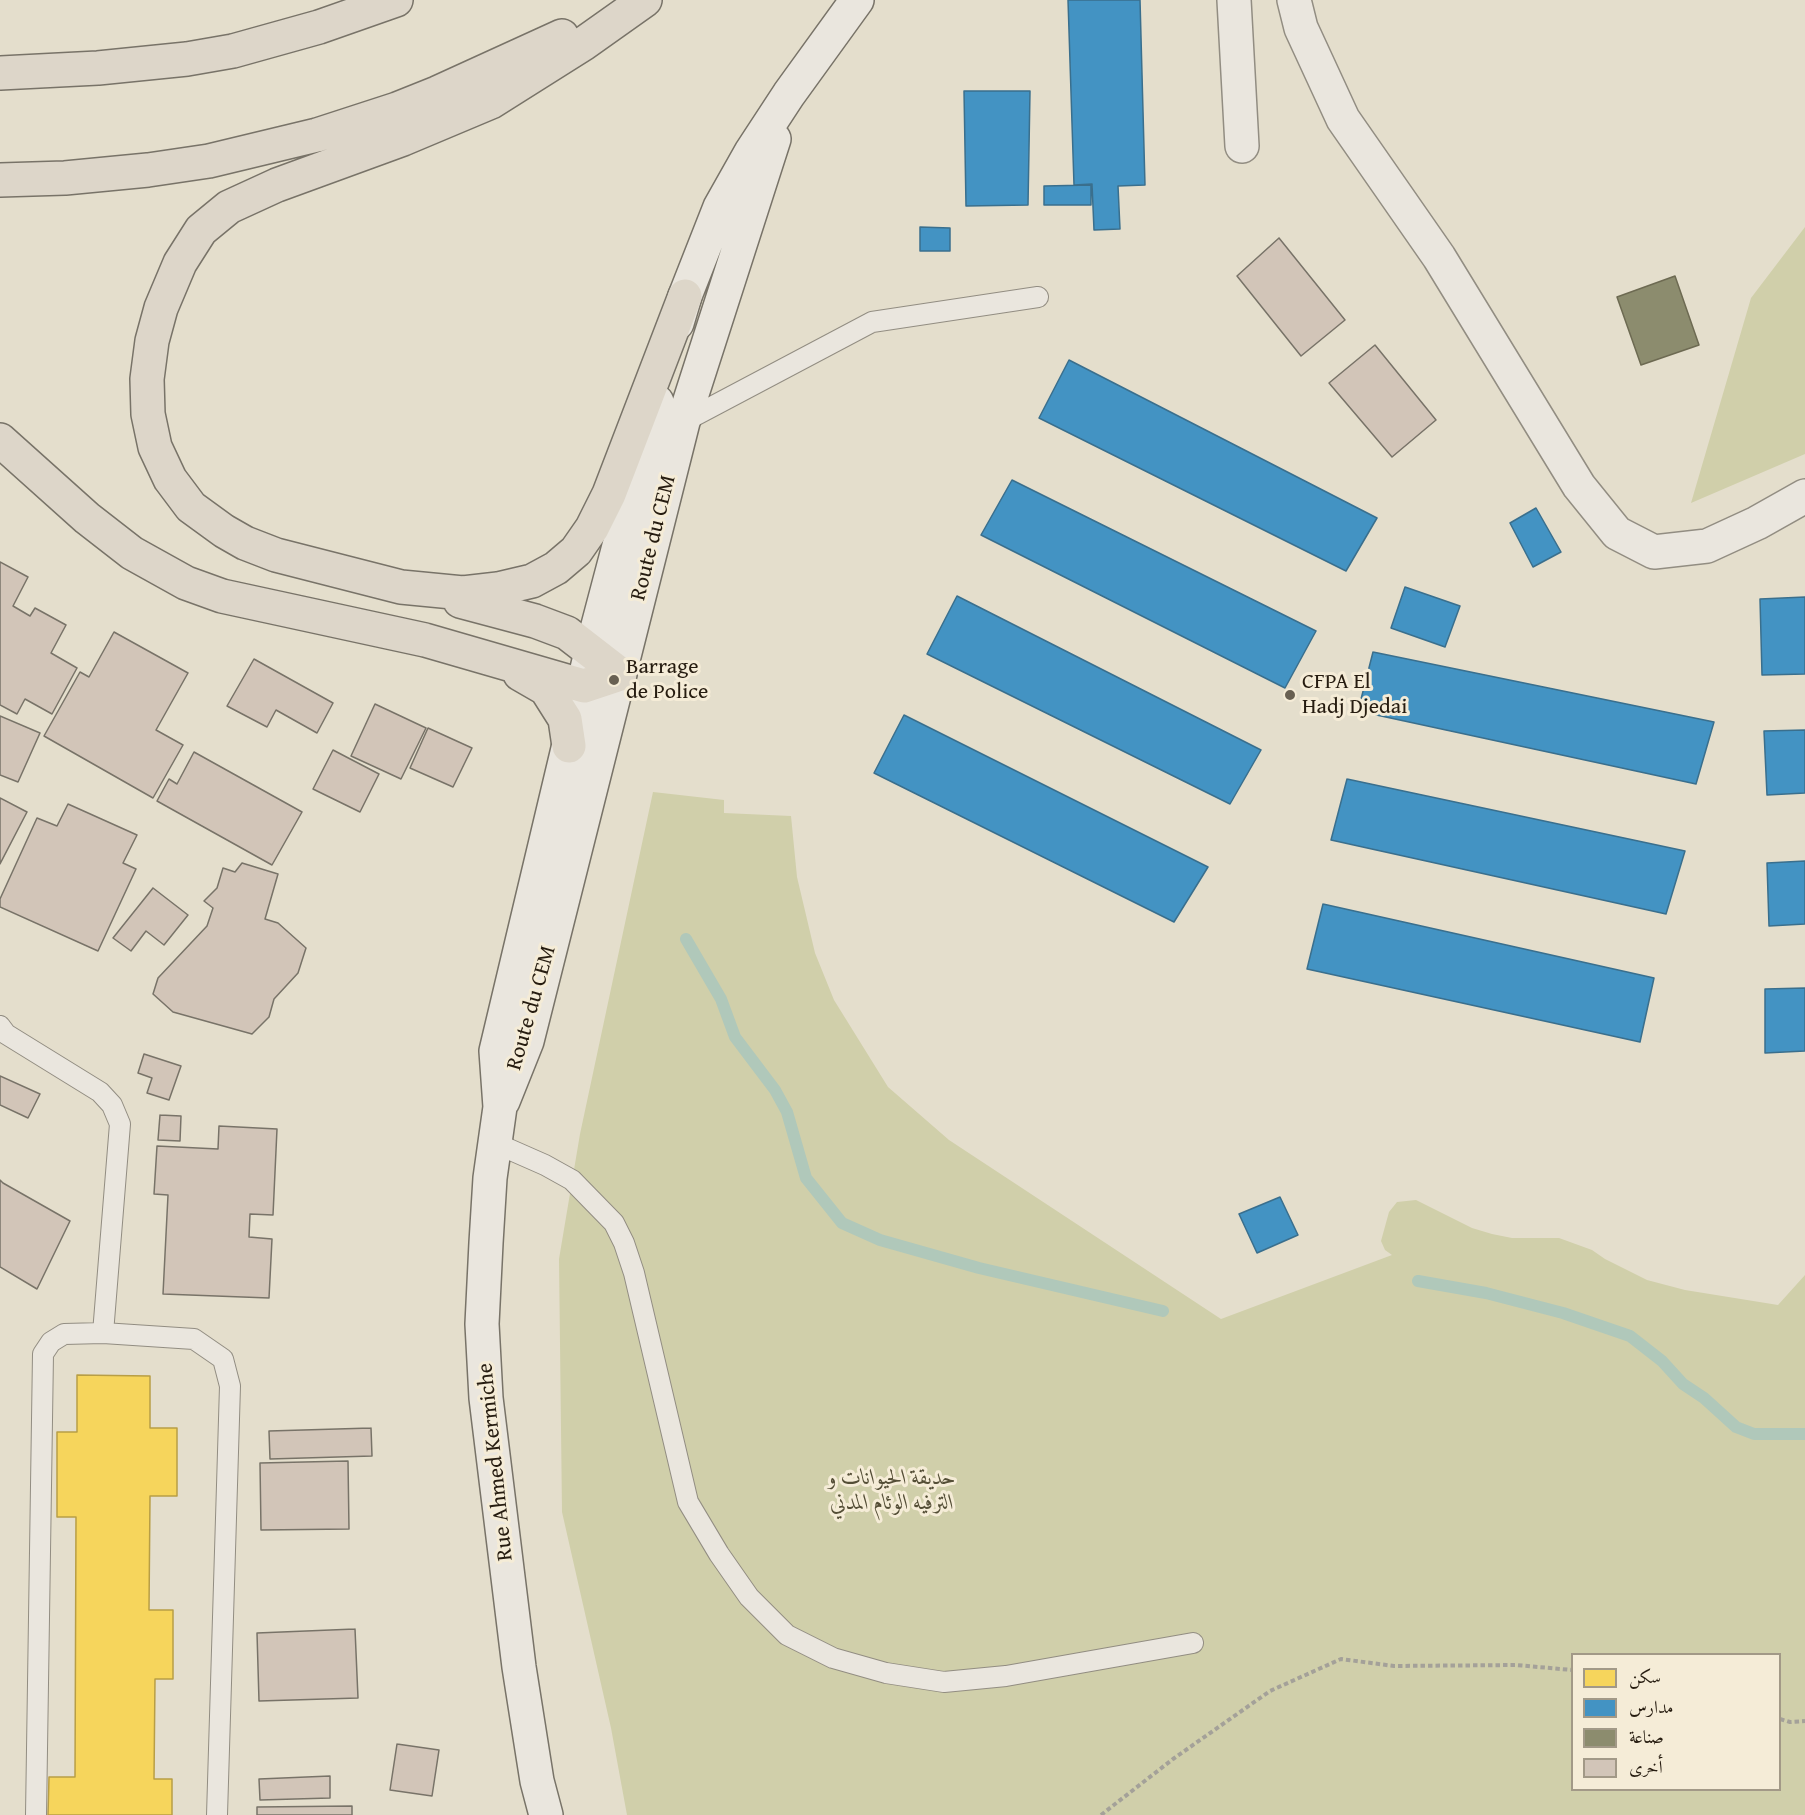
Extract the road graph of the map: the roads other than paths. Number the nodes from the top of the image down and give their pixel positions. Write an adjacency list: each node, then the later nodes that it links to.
1 (396, 0): 7 (highway)
2 (632, 0): 10 (highway)
3 (645, 0): 16 (highway)
4 (857, 0): 8 (main road, Route du CEM)
5 (1234, 0): 9 (main road)
6 (1294, 0): 15 (main road)
7 (0, 73)
8 (789, 94): 11 (main road, Route du CEM); 13 (main road, Route du CEM)
9 (1242, 146)
10 (0, 180)
11 (685, 296): 16 (highway); 18 (main road, Route du CEM)
12 (1038, 297): 13 (lane)
13 (683, 422): 19 (main road, Route du CEM)
14 (0, 440): 17 (highway)
15 (1805, 496)
16 (401, 587): 18 (highway)
17 (425, 640): 20 (highway); 21 (highway)
18 (591, 652): 19 (highway); 20 (main road, Route du CEM)
19 (620, 674): 20 (highway); 23 (main road, Route du CEM)
20 (584, 686): 21 (main road, Route du CEM)
21 (569, 746): 23 (main road, Route du CEM)
22 (0, 1026): 25 (lane)
23 (500, 1107): 24 (main road, Rue Ahmed Kermiche)
24 (495, 1143): 26 (lane); 29 (main road, Rue Ahmed Kermiche)
25 (103, 1333): 27 (lane); 28 (lane)
26 (1193, 1643)
27 (36, 1815)
28 (217, 1815)
29 (546, 1815)

